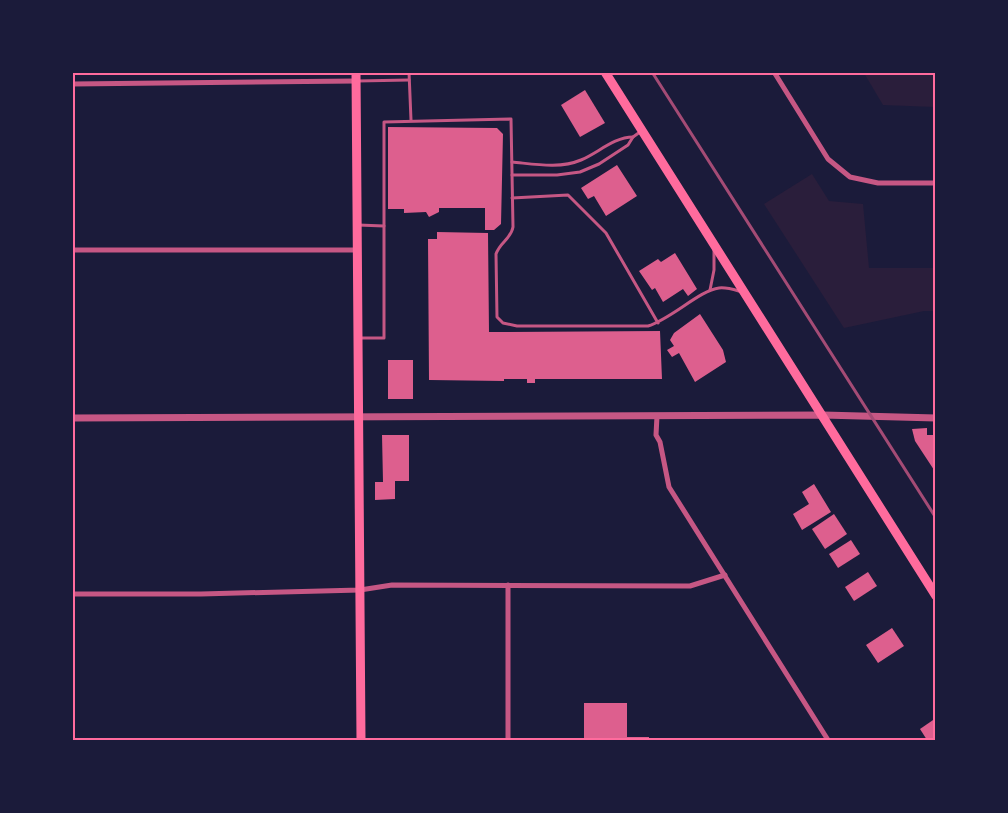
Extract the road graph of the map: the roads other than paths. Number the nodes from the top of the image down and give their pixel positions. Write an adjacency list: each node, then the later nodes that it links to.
1 (409, 72): 5 (lane)
2 (605, 72): 8 (main road)
3 (774, 72): 12 (street)
4 (356, 77): 5 (lane); 6 (street); 14 (main road)
5 (409, 80): 7 (lane)
6 (72, 84)
7 (411, 120): 10 (lane); 15 (lane)
8 (642, 130): 9 (lane); 16 (main road)
9 (633, 137): 10 (lane); 11 (lane)
10 (512, 162): 11 (lane)
11 (512, 175): 13 (lane)
12 (936, 183)
13 (512, 198): 21 (lane); 21 (lane)
14 (357, 225): 15 (lane); 18 (main road)
15 (384, 226): 22 (lane)
16 (714, 245): 19 (lane); 20 (main road)
17 (72, 250): 18 (street)
18 (358, 250): 22 (main road)
19 (710, 290): 20 (lane); 21 (lane)
20 (745, 293): 23 (main road)
21 (658, 323)
22 (358, 338): 26 (main road)
23 (823, 415): 24 (street); 27 (street); 32 (main road)
24 (657, 416): 26 (street); 28 (street)
25 (72, 418): 26 (street)
26 (359, 418): 30 (main road)
27 (936, 418)
28 (725, 575): 29 (street); 35 (street)
29 (508, 585): 30 (street); 34 (street)
30 (360, 590): 31 (street); 33 (main road)
31 (72, 594)
32 (936, 596)
33 (360, 740)
34 (508, 740)
35 (828, 740)

